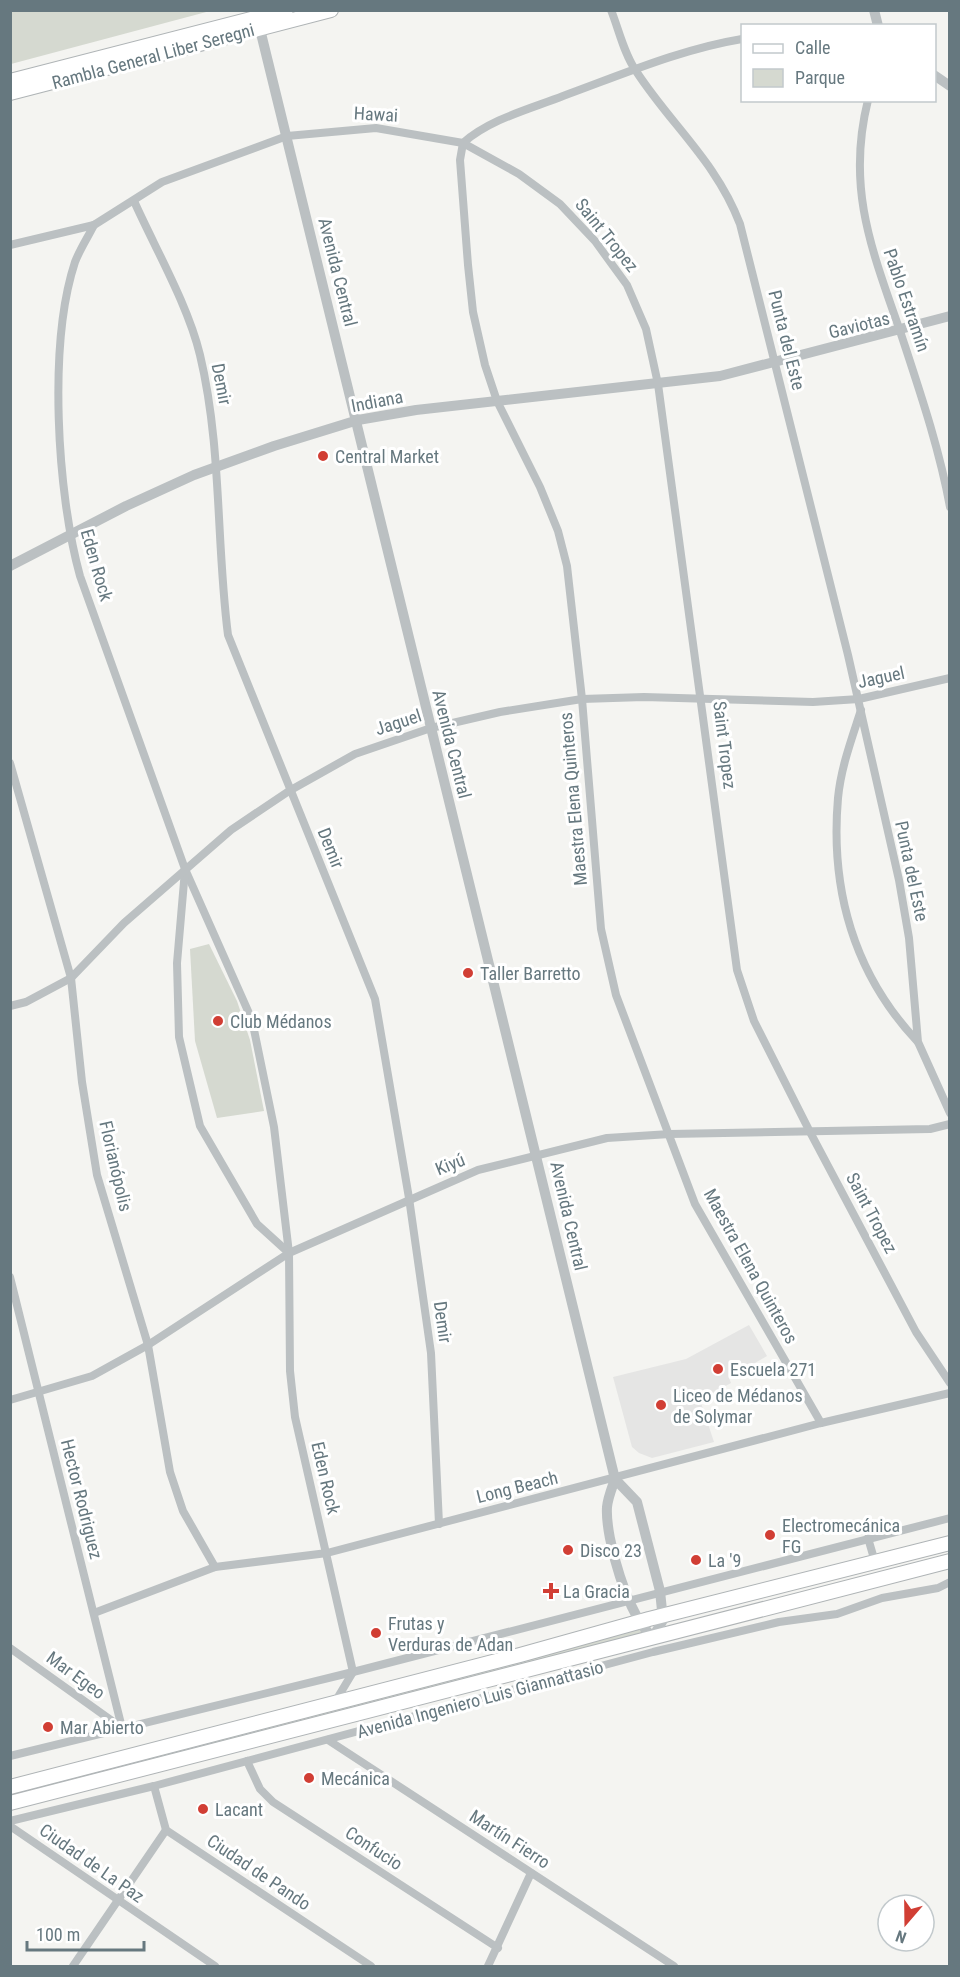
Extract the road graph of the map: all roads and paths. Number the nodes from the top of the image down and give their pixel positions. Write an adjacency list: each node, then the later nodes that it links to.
1 (286, 10): 4 (main road, Rambla General Liber Seregni)
2 (331, 10): 4 (main road, Rambla General Liber Seregni)
3 (611, 10): 6 (street, Punta del Este)
4 (259, 23): 8 (main road, Rambla General Liber Seregni); 10 (main road, Rambla General Liber Seregni); 12 (street, Avenida Central)
5 (741, 39): 6 (street)
6 (634, 69): 13 (street); 19 (street, Punta del Este)
7 (936, 76): 9 (street)
8 (10, 81)
9 (950, 86)
10 (10, 93)
11 (868, 102): 18 (street, Pablo Estramín)
12 (287, 136): 13 (street, Hawai); 14 (street, Hawai); 22 (street, Avenida Central)
13 (463, 143): 20 (street, Saint Tropez); 21 (street, Maestra Elena Quinteros)
14 (134, 201): 15 (street, Hawai); 23 (street, Demir)
15 (94, 225): 16 (street, Hawai); 25 (street, Eden Rock)
16 (10, 245)
17 (950, 316): 18 (street, Gaviotas)
18 (900, 332): 19 (street, Gaviotas); 24 (street, Pablo Estramín)
19 (775, 363): 20 (street, Indiana); 30 (street, Punta del Este)
20 (658, 384): 21 (street, Indiana); 28 (street, Saint Tropez)
21 (497, 401): 22 (street, Indiana); 29 (street, Maestra Elena Quinteros)
22 (358, 420): 23 (street, Indiana); 32 (street, Avenida Central)
23 (217, 466): 25 (street, Indiana); 34 (street, Demir)
24 (950, 507)
25 (69, 536): 26 (street, Indiana); 35 (street, Eden Rock)
26 (10, 566)
27 (950, 678): 30 (street, Jaguel)
28 (702, 698): 29 (street, Jaguel); 30 (street, Jaguel); 41 (street, Saint Tropez)
29 (582, 699): 32 (street, Jaguel); 42 (street, Maestra Elena Quinteros)
30 (859, 699): 31 (street, Punta del Este)
31 (861, 709): 38 (street, Punta del Este); 38 (street, Punta del Este)
32 (431, 728): 34 (street, Jaguel); 43 (street, Avenida Central)
33 (10, 763): 36 (street, Florianópolis)
34 (289, 791): 35 (street, Jaguel); 44 (street, Demir)
35 (185, 869): 36 (street, Jaguel); 45 (street, Eden Rock); 45 (street, Eden Rock)
36 (71, 978): 37 (street, Jaguel); 47 (street, Florianópolis)
37 (10, 1006)
38 (918, 1042): 39 (street, Punta del Este)
39 (950, 1113)
40 (950, 1124): 41 (street, Kiyú)
41 (810, 1132): 42 (street, Kiyú); 48 (street, Saint Tropez)
42 (670, 1134): 43 (street, Kiyú); 52 (street, Maestra Elena Quinteros)
43 (537, 1154): 44 (street, Kiyú); 53 (street, Avenida Central)
44 (409, 1198): 45 (street, Kiyú); 55 (street, Demir)
45 (289, 1253): 47 (street, Kiyú); 58 (street, Eden Rock)
46 (10, 1277): 49 (street, Hector Rodriguez)
47 (148, 1345): 49 (street, Kiyú); 61 (street, Florianópolis)
48 (950, 1383)
49 (39, 1392): 51 (street, Kiyú); 65 (street, Hector Rodriguez)
50 (950, 1393): 52 (street, Long Beach)
51 (10, 1400)
52 (821, 1423): 53 (street, Long Beach)
53 (615, 1479): 55 (street, Long Beach); 63 (street); 64 (street, Avenida Central)
54 (950, 1518): 56 (street)
55 (439, 1524): 58 (street, Long Beach)
56 (868, 1538): 60 (street); 63 (street)
57 (950, 1543): 60 (main road, Avenida Ingeniero Luis Giannattasio)
58 (327, 1553): 61 (street, Long Beach); 71 (street, Eden Rock)
59 (950, 1561): 68 (main road, Avenida Ingeniero Luis Giannattasio)
60 (875, 1563): 66 (main road, Avenida Ingeniero Luis Giannattasio)
61 (215, 1567): 65 (street, Long Beach)
62 (950, 1582): 70 (street, Avenida Ingeniero Luis Giannattasio)
63 (660, 1591): 64 (street); 66 (street)
64 (627, 1600): 67 (street, Avenida Central); 71 (street)
65 (94, 1613): 74 (street, Hector Rodriguez)
66 (664, 1615): 67 (main road, Avenida Ingeniero Luis Giannattasio); 68 (street)
67 (640, 1621): 68 (street, Avenida Central); 72 (main road, Avenida Ingeniero Luis Giannattasio)
68 (653, 1637): 70 (street); 73 (main road, Avenida Ingeniero Luis Giannattasio)
69 (10, 1648): 74 (street, Mar Egeo)
70 (653, 1653): 75 (street, Avenida Ingeniero Luis Giannattasio)
71 (353, 1672): 72 (street); 74 (street)
72 (335, 1704): 79 (main road, Avenida Ingeniero Luis Giannattasio)
73 (327, 1722): 75 (street); 80 (main road, Avenida Ingeniero Luis Giannattasio)
74 (122, 1728): 76 (street)
75 (328, 1740): 77 (street, Avenida Ingeniero Luis Giannattasio); 84 (street, Martín Fierro)
76 (10, 1756)
77 (247, 1761): 78 (street, Avenida Ingeniero Luis Giannattasio); 86 (street, Confucio)
78 (154, 1786): 81 (street, Avenida Ingeniero Luis Giannattasio); 83 (street)
79 (10, 1787)
80 (10, 1803)
81 (10, 1821)
82 (10, 1826): 85 (street, Ciudad de La Paz)
83 (166, 1830): 85 (street); 89 (street, Ciudad de Pando)
84 (531, 1873): 86 (street); 91 (street, Martín Fierro)
85 (117, 1901): 87 (street); 88 (street, Ciudad de La Paz)
86 (498, 1948): 90 (street)
87 (73, 1966)
88 (215, 1966)
89 (371, 1966)
90 (488, 1966)
91 (674, 1966)

